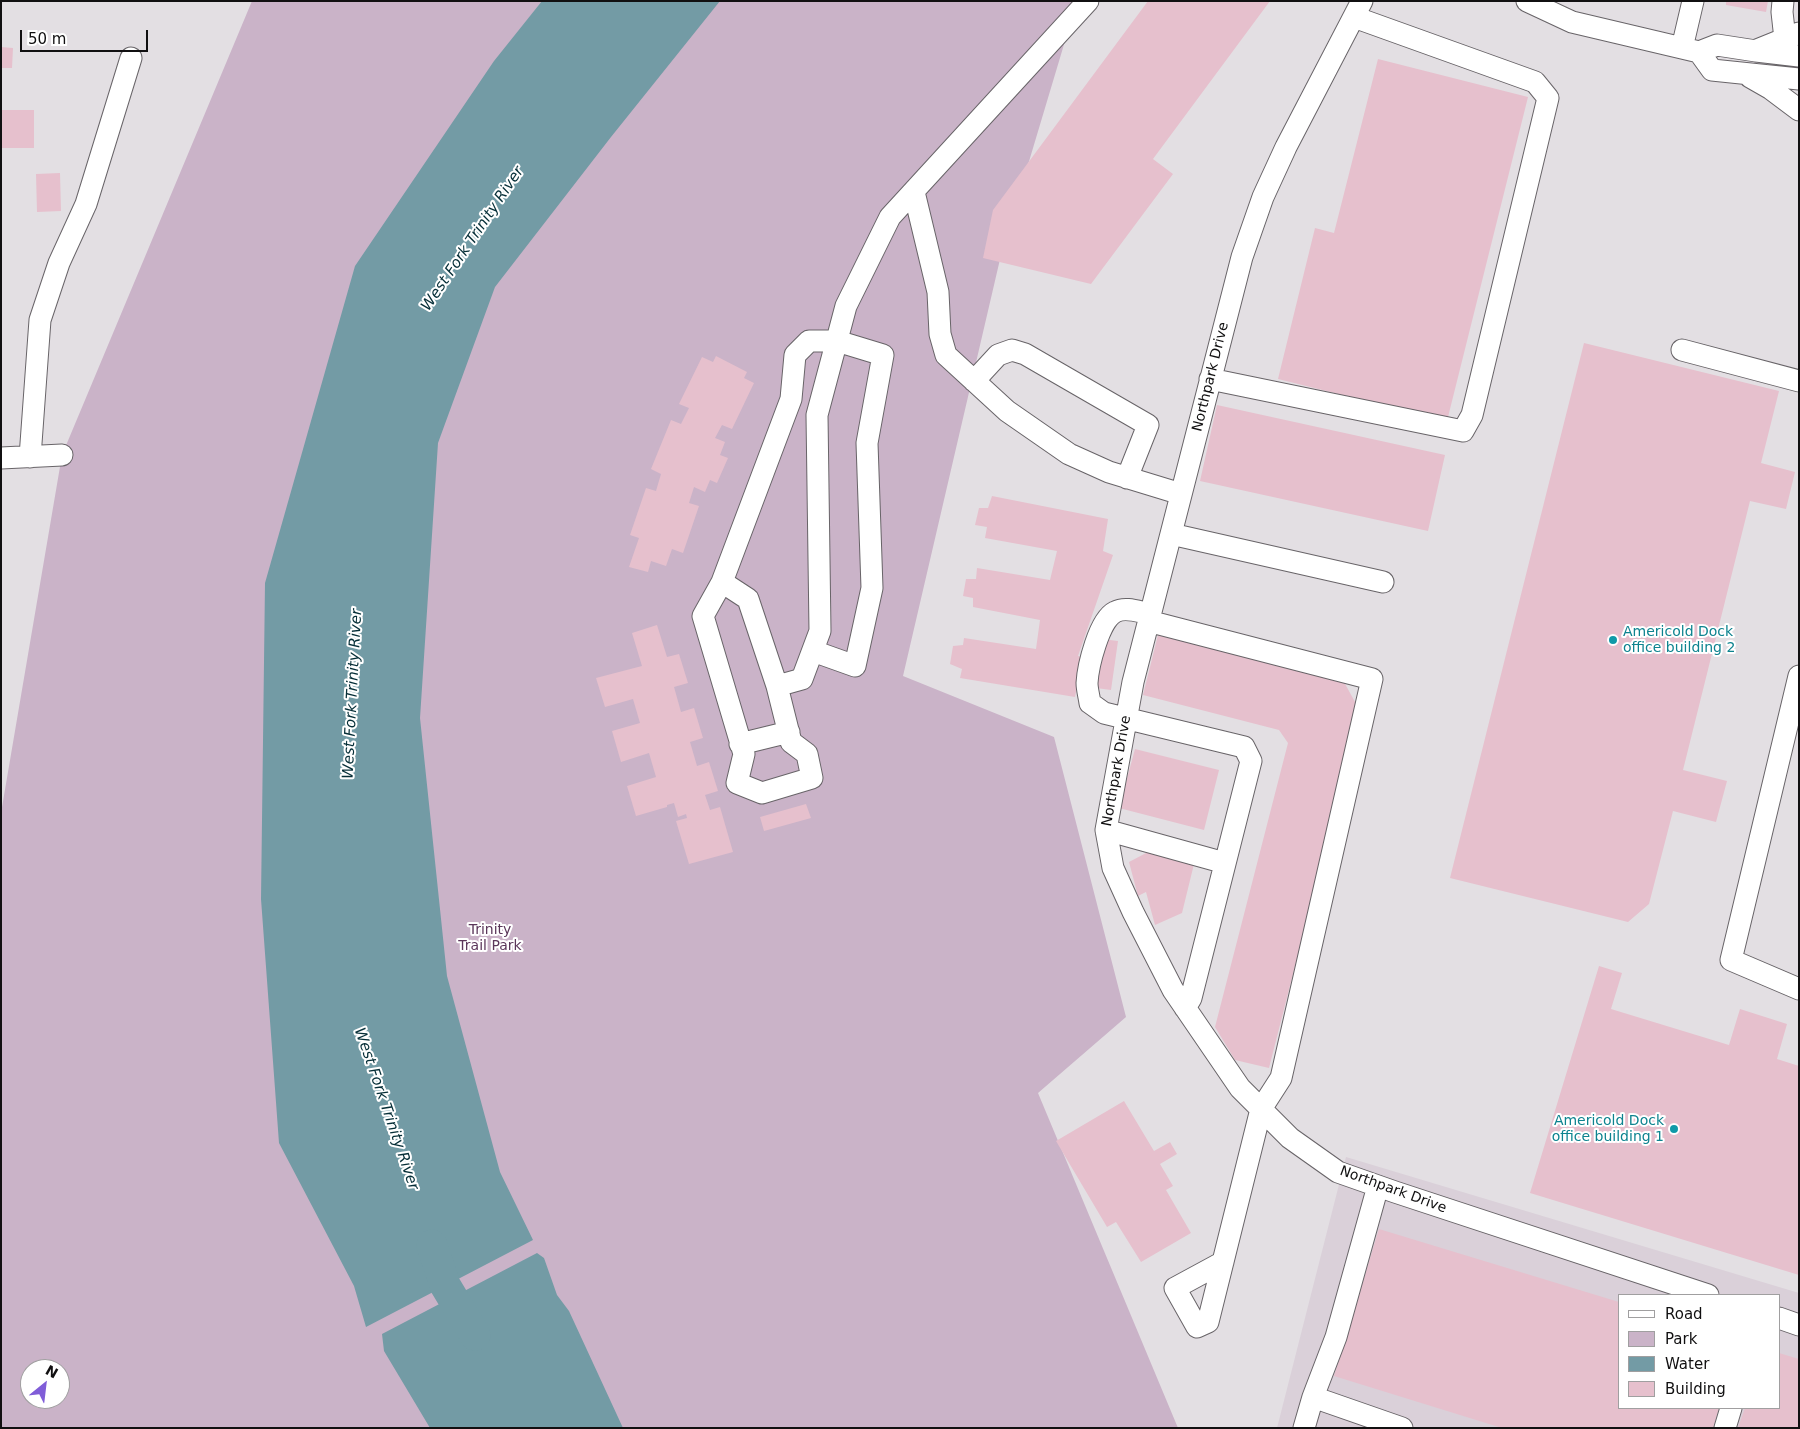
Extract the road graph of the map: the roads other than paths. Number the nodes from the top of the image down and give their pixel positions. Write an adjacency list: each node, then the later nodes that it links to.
1 (1088, 1): 14 (street)
2 (1527, 1): 7 (street)
3 (1693, 1): 7 (street)
4 (1783, 1): 6 (street)
5 (1358, 9): 17 (street, Northpark Drive); 17 (street)
6 (1792, 36): 8 (street)
7 (1690, 50): 8 (street); 11 (street)
8 (1756, 51): 9 (street)
9 (1799, 56)
10 (131, 58): 21 (street)
11 (1743, 73): 12 (street); 13 (street)
12 (1799, 79)
13 (1799, 110)
14 (914, 192): 15 (street); 18 (street)
15 (836, 341): 26 (street); 29 (street); 29 (street)
16 (1682, 350): 19 (street)
17 (1210, 379): 24 (street, Northpark Drive)
18 (974, 381): 23 (street); 23 (street)
19 (1799, 382)
20 (62, 455): 21 (street)
21 (30, 457): 22 (street)
22 (1, 458)
23 (1127, 478): 24 (street)
24 (1181, 494): 25 (street, Northpark Drive)
25 (1171, 534): 27 (street); 28 (street, Northpark Drive)
26 (722, 582): 31 (street); 34 (street)
27 (1383, 582)
28 (1149, 618): 32 (street, Northpark Drive); 32 (street); 39 (street)
29 (813, 651): 31 (street)
30 (1799, 676): 37 (street)
31 (777, 686): 33 (street)
32 (1126, 718): 35 (street, Northpark Drive); 36 (street)
33 (789, 732): 34 (street); 34 (street)
34 (740, 744)
35 (1106, 830): 36 (street); 38 (street, Northpark Drive)
36 (1225, 863): 38 (street)
37 (1799, 988)
38 (1185, 1008): 39 (street, Northpark Drive)
39 (1262, 1110): 40 (street, Northpark Drive); 41 (street)
40 (1378, 1186): 42 (street, Northpark Drive); 45 (street)
41 (1223, 1262)
42 (1705, 1294)
43 (1780, 1318): 44 (street)
44 (1799, 1325)
45 (1313, 1397): 47 (street); 48 (street)
46 (1731, 1409): 49 (street)
47 (1304, 1428)
48 (1402, 1428)
49 (1725, 1428)

